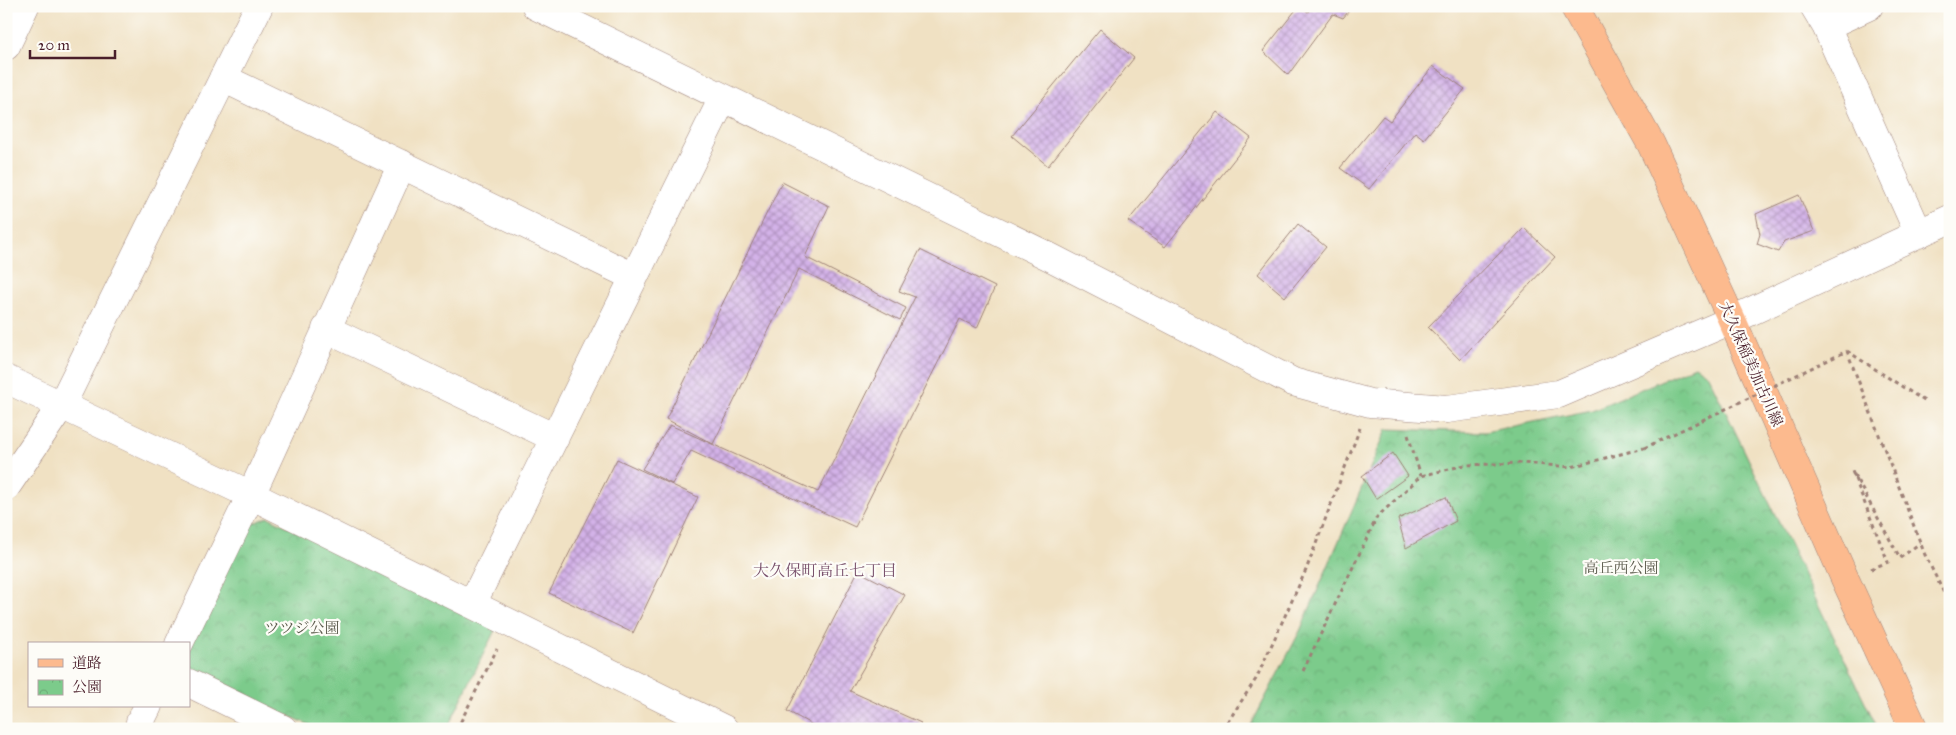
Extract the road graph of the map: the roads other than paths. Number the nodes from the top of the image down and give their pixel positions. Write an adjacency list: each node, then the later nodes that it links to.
1 (25, 6): 7 (street)
2 (259, 6): 8 (street)
3 (536, 6): 9 (street)
4 (1574, 6): 14 (main road, 大久保稲美加古川線)
5 (1869, 6): 6 (street)
6 (1820, 16): 12 (street)
7 (6, 46)
8 (223, 78): 10 (street); 17 (street)
9 (722, 98): 13 (street); 14 (street)
10 (402, 164): 13 (street); 15 (street)
11 (1950, 219): 12 (street)
12 (1919, 234): 14 (street)
13 (634, 277): 18 (street)
14 (1732, 320): 28 (main road, 大久保稲美加古川線)
15 (326, 330): 18 (street); 20 (street)
16 (6, 379): 17 (street)
17 (61, 406): 19 (street); 20 (street)
18 (555, 438): 21 (street)
19 (6, 487)
20 (252, 496): 21 (street); 22 (street)
21 (472, 604): 27 (street)
22 (180, 642)
23 (190, 683): 26 (street)
24 (147, 708): 25 (street)
25 (143, 729)
26 (282, 729)
27 (724, 729)
28 (1914, 729)

